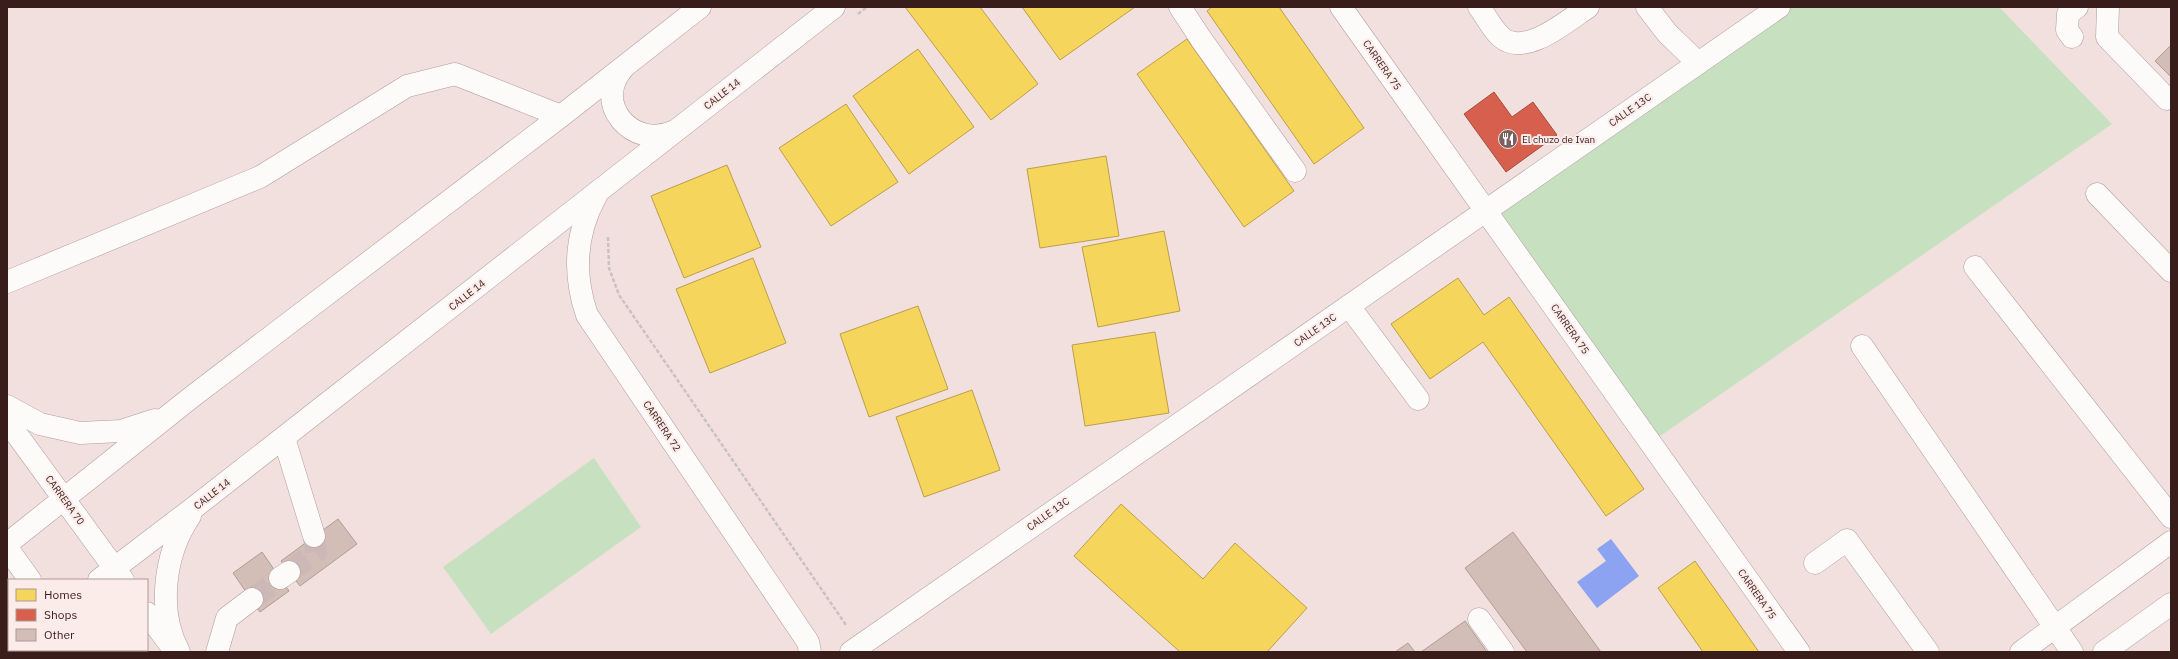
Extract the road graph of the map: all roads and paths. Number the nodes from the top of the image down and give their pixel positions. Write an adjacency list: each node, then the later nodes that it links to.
1 (700, 7): 15 (street)
2 (834, 7): 18 (street, CALLE 14)
3 (867, 7): 12 (path)
4 (1180, 7): 19 (street)
5 (1340, 7): 22 (street, CARRERA 75)
6 (1479, 7): 7 (street)
7 (1588, 7)
8 (1646, 7): 14 (street)
9 (1778, 7): 14 (street, CALLE 13C)
10 (2077, 7): 13 (street)
11 (2108, 7): 16 (street)
12 (854, 17)
13 (2072, 37)
14 (1698, 63): 22 (street, CALLE 13C)
15 (628, 64): 17 (street); 18 (street)
16 (2167, 99)
17 (561, 116): 26 (street); 29 (street)
18 (676, 130): 20 (street, CALLE 14)
19 (1295, 171)
20 (598, 193): 33 (street, CALLE 14); 50 (street, CARRERA 72)
21 (2097, 194): 25 (street)
22 (1485, 211): 27 (street, CALLE 13C); 55 (street, CARRERA 75)
23 (608, 233): 49 (path)
24 (1975, 267): 36 (street)
25 (2171, 271)
26 (7, 282)
27 (1349, 306): 30 (street); 49 (street, CALLE 13C)
28 (1862, 346): 48 (street)
29 (193, 396): 31 (street); 34 (street)
30 (1418, 399)
31 (7, 406)
32 (7, 421): 34 (street, CARRERA 70)
33 (284, 438): 35 (street, CALLE 14); 37 (street)
34 (64, 500): 39 (street); 42 (street, CARRERA 70)
35 (196, 506): 42 (street, CALLE 14); 52 (street)
36 (2171, 517)
37 (314, 536)
38 (2171, 542): 48 (street)
39 (7, 544)
40 (7, 548): 43 (street)
41 (1815, 562): 56 (street)
42 (112, 576)
43 (29, 579)
44 (252, 599): 53 (street)
45 (2171, 604): 59 (street)
46 (148, 614): 51 (street)
47 (1479, 619): 54 (street)
48 (2055, 627): 57 (street); 58 (street)
49 (855, 649)
50 (809, 650)
51 (175, 652)
52 (179, 652)
53 (218, 652)
54 (1503, 652)
55 (1799, 652)
56 (1928, 652)
57 (2021, 652)
58 (2072, 652)
59 (2104, 652)

